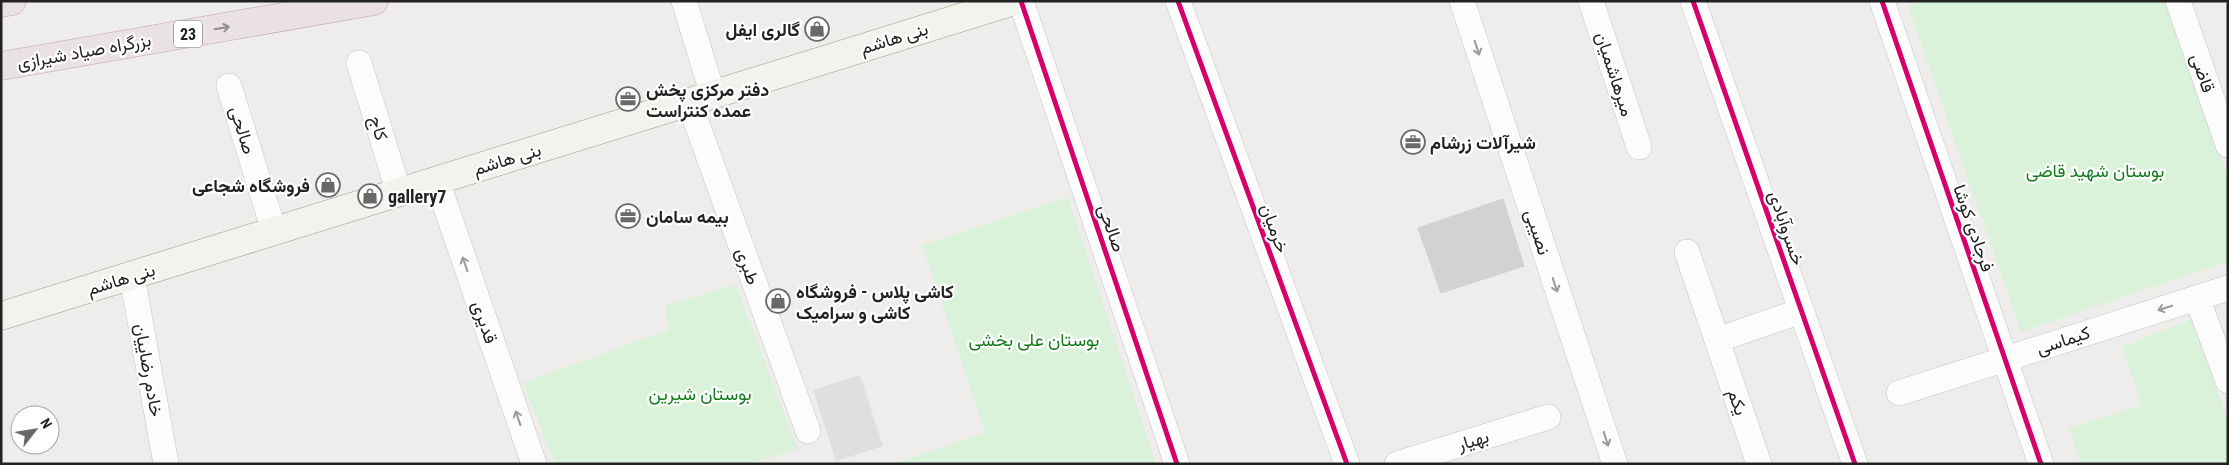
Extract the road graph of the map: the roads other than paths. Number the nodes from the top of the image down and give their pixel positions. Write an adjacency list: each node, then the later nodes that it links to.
1 (12, 1): 12 (highway)
2 (374, 1): 15 (highway, بزرگراه صیاد شیرازی / 23, one-way to 2)
3 (684, 1): 17 (street, طبری)
4 (1014, 1): 13 (main road, بنی هاشم)
5 (1021, 1): 37 (street, صالحی)
6 (1178, 1): 38 (street, خرمیان)
7 (1462, 1): 40 (street, نصیبی, one-way to 40)
8 (1591, 1): 19 (street, میرهاشمیان)
9 (1693, 1): 27 (street, خسروآبادی)
10 (1882, 1): 30 (street, فرجادی کوشا)
11 (2178, 1): 18 (street, قاضی)
12 (1, 4)
13 (969, 8): 17 (main road, بنی هاشم)
14 (359, 63): 21 (street, کاج)
15 (1, 66)
16 (229, 86): 22 (street, صالحی)
17 (701, 98): 20 (main road, بنی هاشم); 34 (street, طبری)
18 (2228, 145)
19 (1639, 146)
20 (437, 181): 21 (main road, بنی هاشم); 36 (street, قدیری, one-way to 20)
21 (399, 192): 22 (main road, بنی هاشم)
22 (274, 231): 24 (main road, بنی هاشم)
23 (1687, 252): 29 (street, یکم)
24 (132, 276): 28 (main road, بنی هاشم); 35 (street, خادم رضاییان)
25 (2228, 288): 26 (street, کیماسی)
26 (2197, 298): 30 (street, کیماسی, one-way to 30); 31 (street)
27 (1801, 311): 29 (street); 42 (street, خسروآبادی)
28 (1, 316)
29 (1717, 340): 41 (street, یکم)
30 (2004, 360): 32 (street, کیماسی); 43 (street, فرجادی کوشا)
31 (2228, 381)
32 (1899, 393)
33 (1548, 417): 39 (street, بهیار)
34 (808, 431)
35 (166, 464)
36 (534, 464)
37 (1177, 464)
38 (1347, 464)
39 (1397, 464)
40 (1614, 464)
41 (1759, 464)
42 (1855, 464)
43 (2041, 464)

